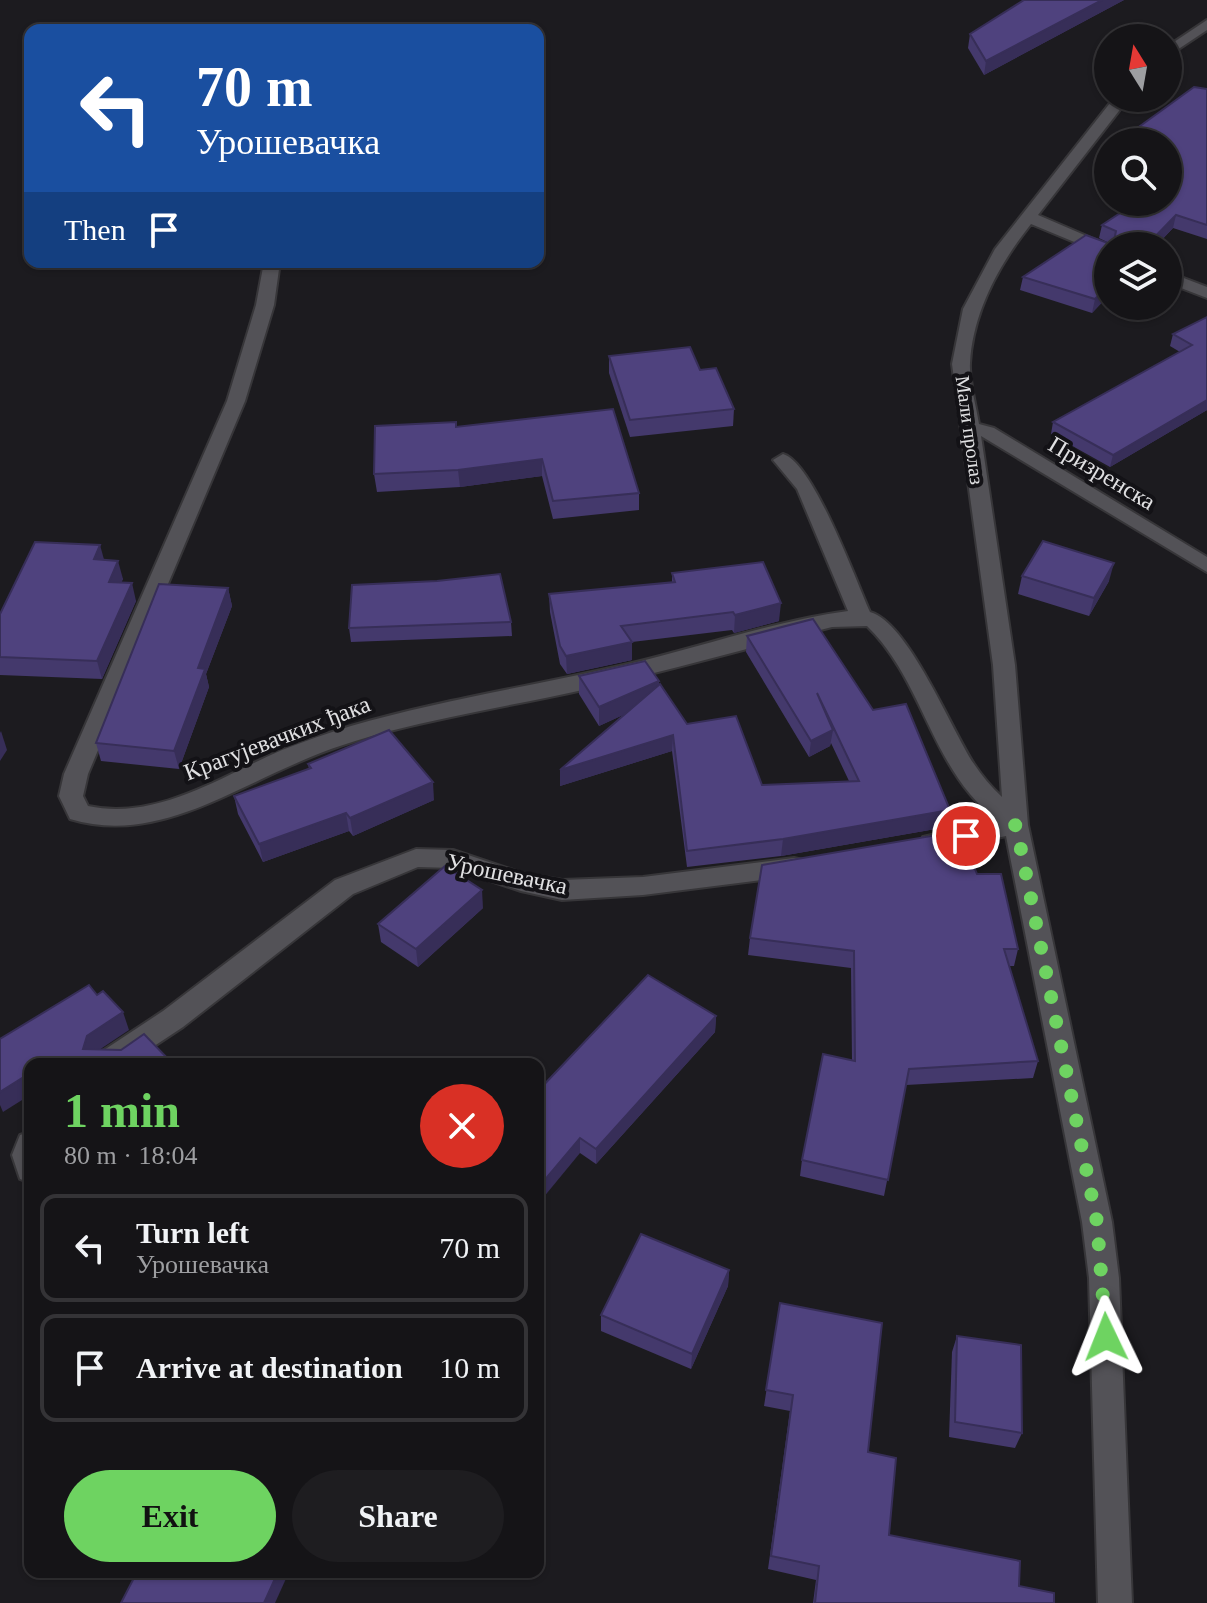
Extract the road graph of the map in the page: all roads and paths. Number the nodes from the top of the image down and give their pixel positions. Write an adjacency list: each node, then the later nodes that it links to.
1 (1207, 24): 2 (street)
2 (1182, 42)
3 (1111, 112): 4 (street, Мали пролаз)
4 (1030, 217): 5 (street); 9 (street, Мали пролаз)
5 (1094, 245)
6 (271, 268): 12 (street, Крагујевачких ђака)
7 (1182, 283): 8 (street)
8 (1207, 293)
9 (969, 427): 11 (street, Призренска); 13 (street, Мали пролаз)
10 (783, 460): 12 (street)
11 (1207, 566)
12 (861, 616): 13 (street)
13 (1016, 825): 14 (street); 17 (street, Мали пролаз)
14 (905, 848)
15 (817, 863): 16 (street, Урошевачка)
16 (114, 1058)
17 (1115, 1603)

